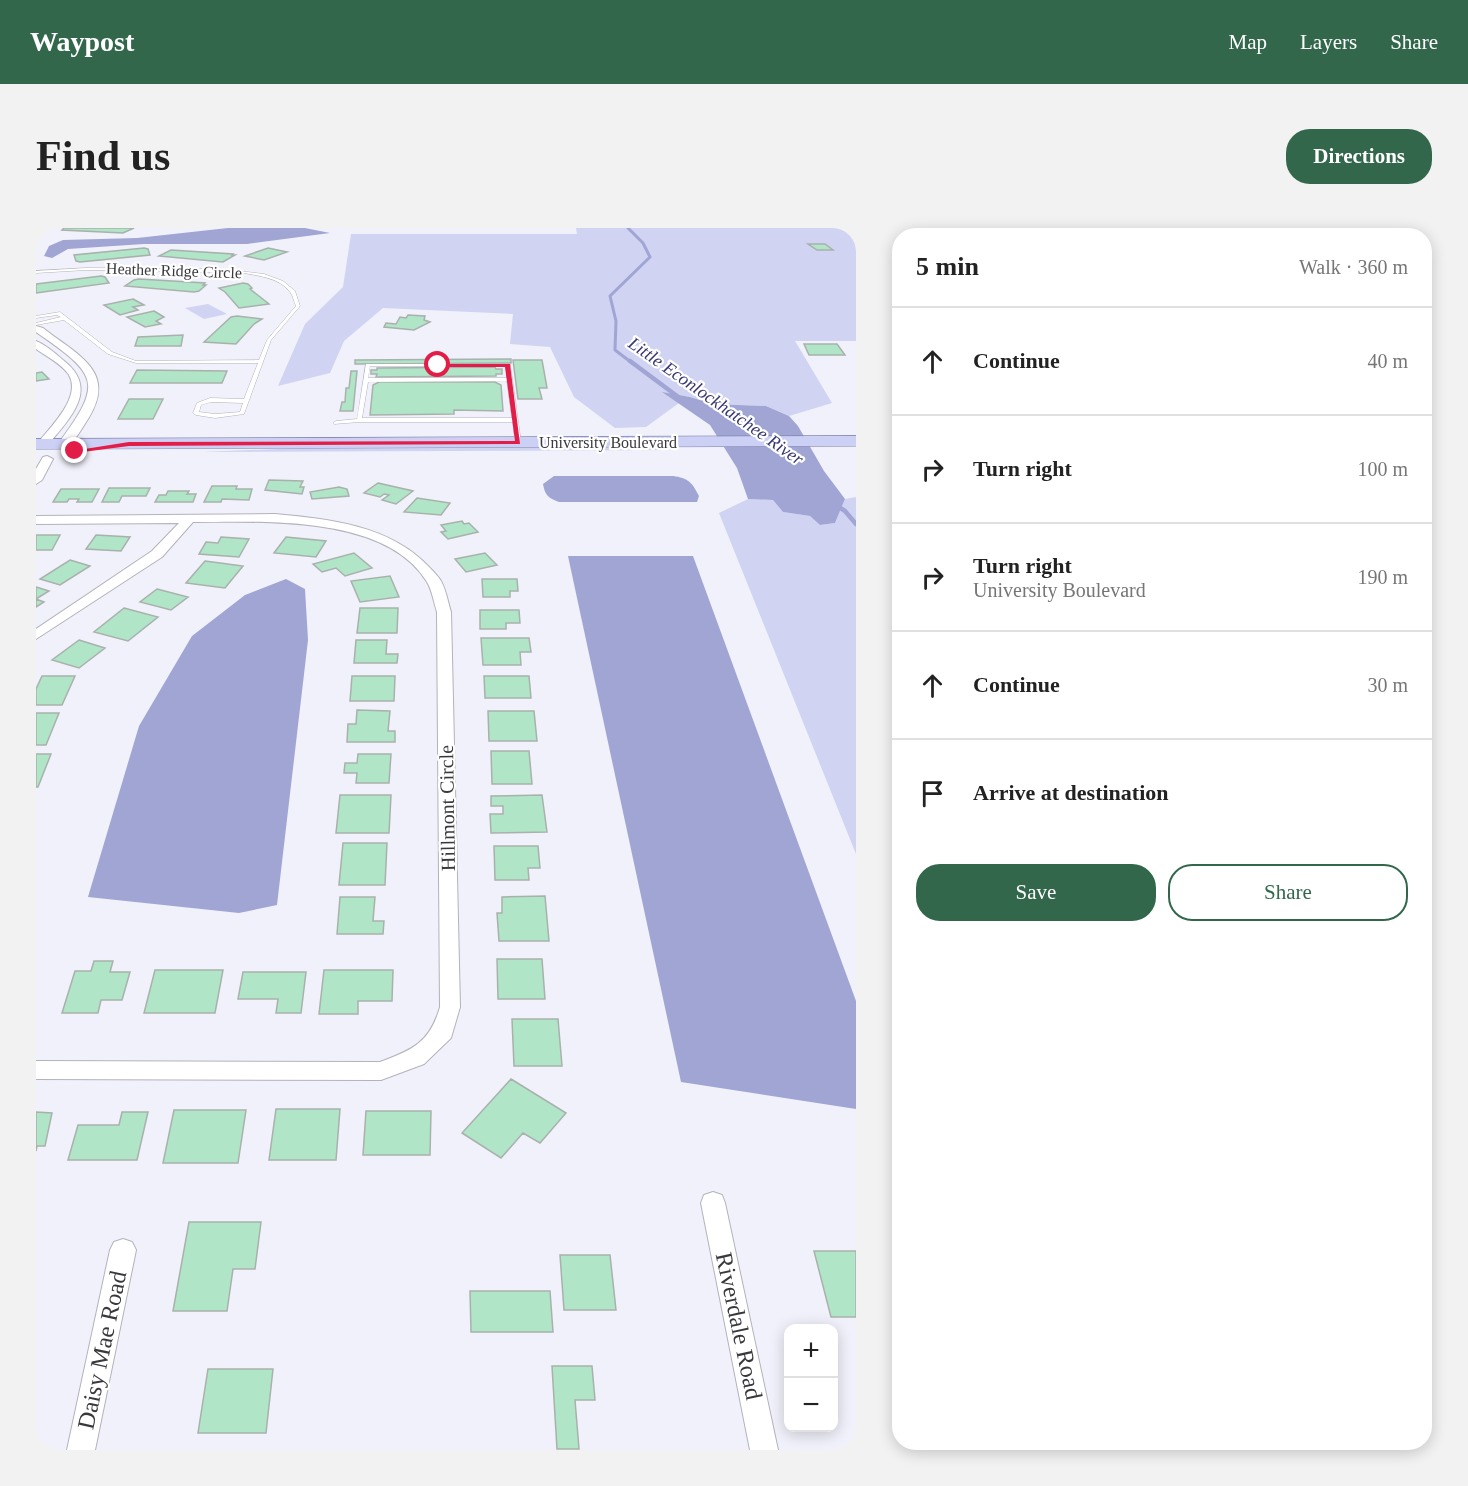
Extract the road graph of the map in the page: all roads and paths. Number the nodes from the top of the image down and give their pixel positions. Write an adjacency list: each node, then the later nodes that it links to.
1 (37, 272): 7 (lane, Heather Ridge Circle)
2 (36, 317): 3 (lane)
3 (65, 318): 4 (lane); 7 (lane)
4 (36, 324)
5 (36, 329): 15 (street)
6 (36, 344): 19 (street)
7 (262, 361): 10 (lane, Heather Ridge Circle)
8 (510, 379): 9 (lane); 9 (lane); 13 (lane)
9 (366, 380): 11 (lane)
10 (246, 401): 10 (lane)
11 (359, 420): 12 (lane); 12 (lane)
12 (420, 420): 13 (lane)
13 (515, 420): 14 (lane)
14 (518, 442): 16 (main road, University Boulevard); 18 (main road, University Boulevard)
15 (64, 444): 16 (main road, University Boulevard); 19 (main road, University Boulevard)
16 (129, 444): 19 (main road)
17 (854, 446): 18 (main road, University Boulevard)
18 (680, 449): 19 (main road, University Boulevard)
19 (40, 452): 20 (street)
20 (36, 480)
21 (189, 519): 22 (street, Hillmont Circle); 23 (street); 24 (street, Hillmont Circle)
22 (36, 520)
23 (36, 635)
24 (36, 1070)
25 (713, 1203): 28 (street, Riverdale Road)
26 (123, 1250): 27 (street, Daisy Mae Road)
27 (81, 1450)
28 (764, 1450)

